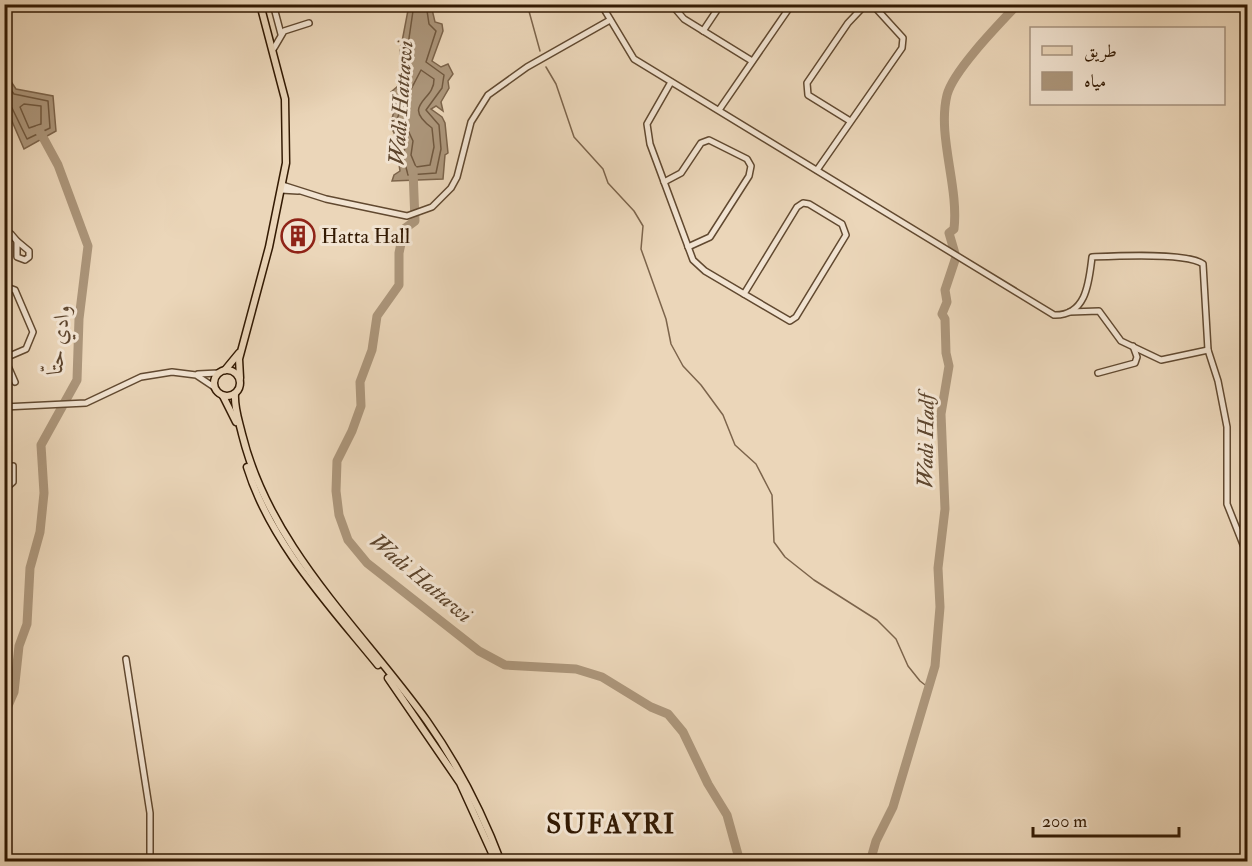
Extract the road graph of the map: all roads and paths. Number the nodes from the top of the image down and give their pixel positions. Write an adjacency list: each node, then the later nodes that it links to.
1 (261, 4): 13 (main road)
2 (273, 4): 12 (street)
3 (601, 4): 9 (street)
4 (671, 4): 11 (street)
5 (721, 4): 11 (street)
6 (792, 4): 14 (street)
7 (866, 4): 17 (street)
8 (872, 4): 17 (street)
9 (610, 20): 15 (street); 20 (street)
10 (309, 23): 12 (street)
11 (703, 31): 14 (street)
12 (281, 34): 13 (street)
13 (274, 48): 20 (main road)
14 (752, 61): 16 (street)
15 (671, 82): 16 (street); 19 (street)
16 (719, 110): 18 (street)
17 (850, 121): 18 (street)
18 (818, 170): 26 (street)
19 (664, 182): 23 (street); 23 (street)
20 (282, 188): 28 (main road)
21 (4, 235): 22 (street)
22 (17, 240)
23 (688, 247): 25 (street)
24 (4, 286): 30 (street)
25 (744, 294): 25 (street)
26 (1068, 312): 27 (street); 29 (street)
27 (1133, 346): 29 (street); 32 (street)
28 (242, 347): 31 (main road); 34 (main road)
29 (1208, 350): 42 (street)
30 (5, 358): 35 (street)
31 (222, 371): 33 (street); 34 (main road); 36 (main road)
32 (1098, 373)
33 (196, 375): 36 (street); 39 (street)
34 (240, 378): 37 (main road)
35 (15, 382)
36 (214, 387): 38 (main road)
37 (235, 394): 38 (main road); 46 (main road)
38 (223, 396): 45 (main road)
39 (4, 407)
40 (13, 466): 41 (street)
41 (4, 490)
42 (1248, 557)
43 (126, 659): 44 (street)
44 (150, 861)
45 (496, 861)
46 (501, 861)

